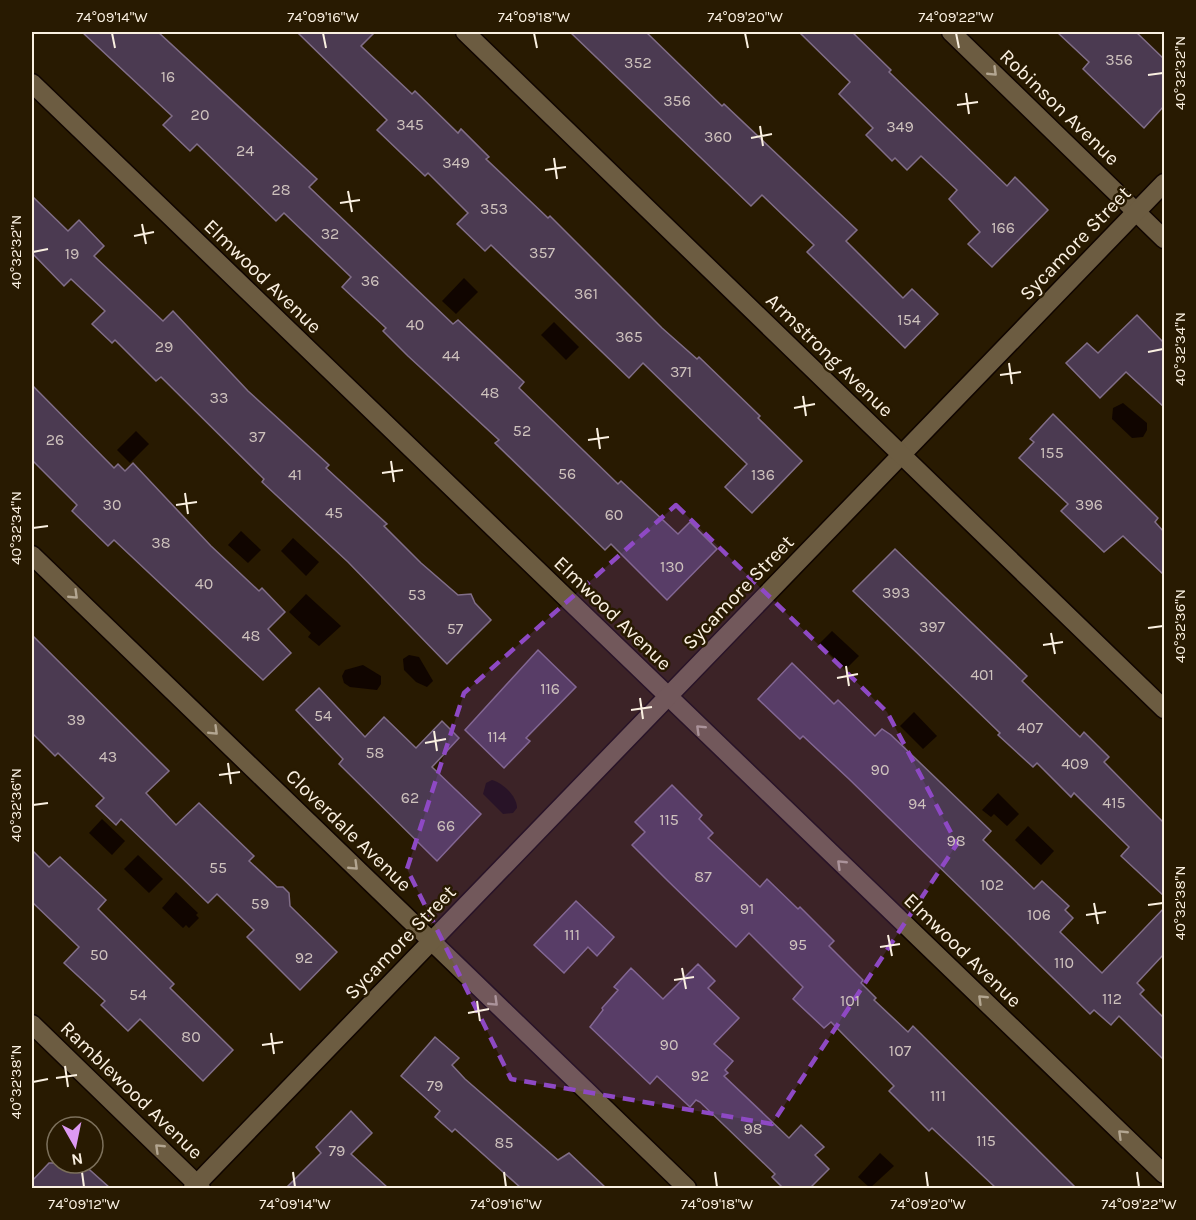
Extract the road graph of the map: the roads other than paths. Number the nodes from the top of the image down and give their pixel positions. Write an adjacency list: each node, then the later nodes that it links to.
1 (465, 32): 7 (street, Armstrong Avenue)
2 (951, 32): 5 (street, Robinson Avenue, one-way to 5)
3 (32, 83): 9 (street, Elmwood Avenue)
4 (1164, 183): 5 (street, Sycamore Street)
5 (1136, 212): 6 (street, Robinson Avenue); 7 (street, Sycamore Street)
6 (1164, 239)
7 (901, 456): 9 (street, Sycamore Street); 10 (street, Armstrong Avenue)
8 (32, 555): 11 (street, Cloverdale Avenue, one-way to 11)
9 (667, 697): 11 (street, Sycamore Street); 13 (street, Elmwood Avenue, one-way to 9)
10 (1164, 709)
11 (431, 941): 14 (street, Sycamore Street); 15 (street, Cloverdale Avenue, one-way to 15)
12 (32, 1024): 14 (street, Ramblewood Avenue, one-way to 12)
13 (1164, 1174)
14 (197, 1187)
15 (687, 1188)

